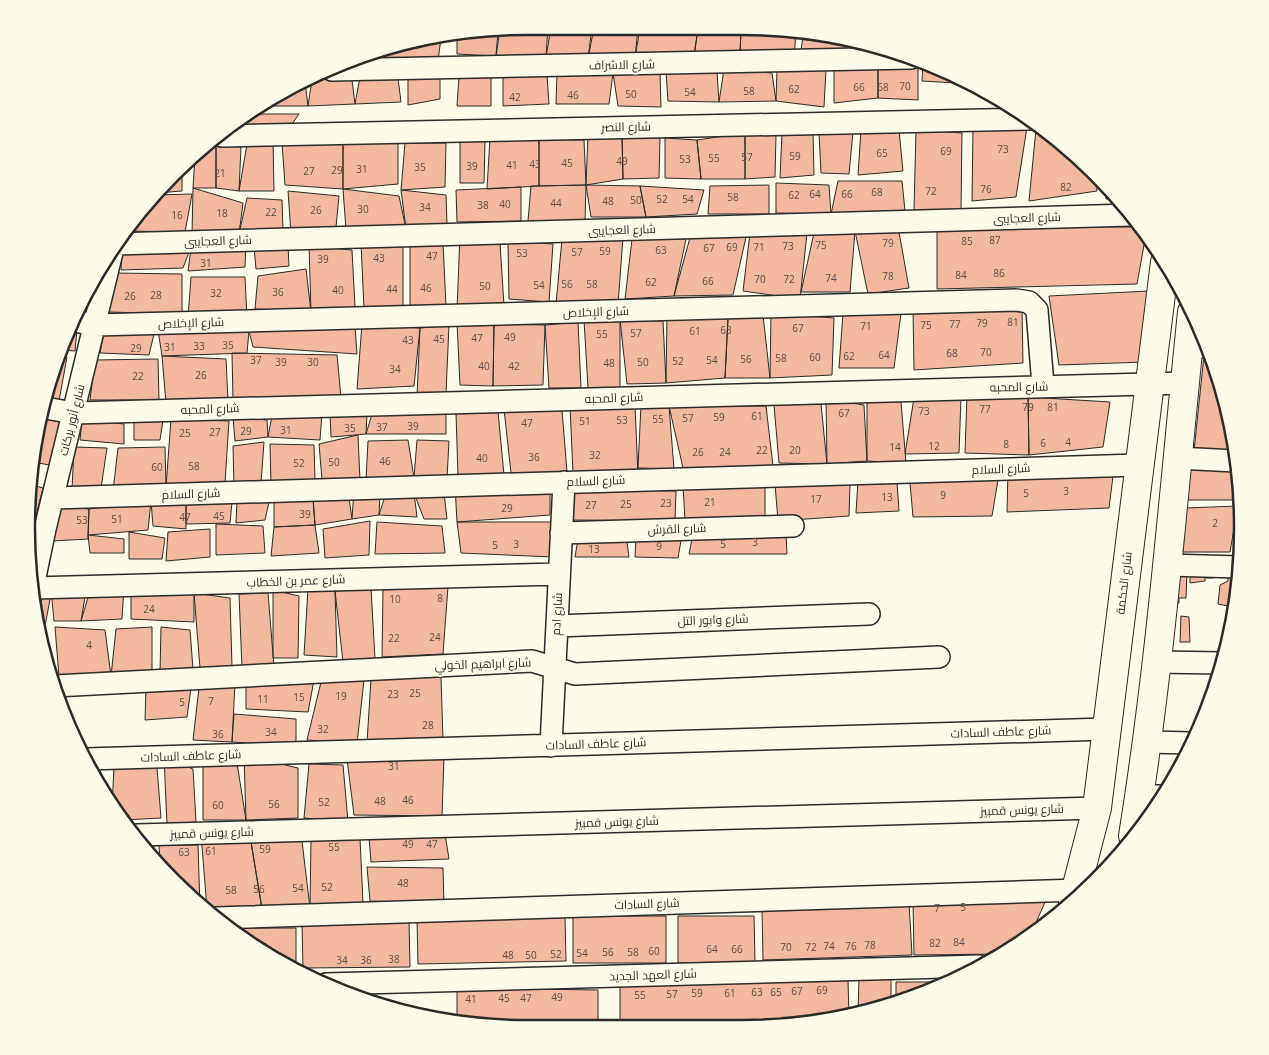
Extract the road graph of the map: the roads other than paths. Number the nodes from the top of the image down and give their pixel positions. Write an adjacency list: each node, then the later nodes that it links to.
1 (891, 58): 2 (street, شارع الاشراف)
2 (345, 70)
3 (1017, 119): 4 (street, شارع النصر)
4 (230, 136)
5 (1122, 215): 6 (street, شارع العجايبى)
6 (126, 244)
7 (1163, 274): 11 (street, شارع الحكمة)
8 (101, 281): 9 (street, شارع أنور بركات)
9 (85, 323): 13 (street, شارع الإخلاص); 15 (street, شارع أنور بركات)
10 (1198, 347): 12 (street)
11 (1149, 383): 12 (street, شارع المحبه); 13 (street, شارع المحبه); 18 (street, شارع الحكمة)
12 (1185, 383): 16 (street)
13 (1043, 386): 15 (street, شارع المحبه)
14 (50, 409): 15 (street, شارع المحبه)
15 (74, 413): 20 (street, شارع أنور بركات)
16 (1177, 458): 17 (street); 25 (street)
17 (1230, 461)
18 (1138, 465): 19 (street, شارع السلام); 36 (street, شارع الحكمة)
19 (564, 482): 20 (street, شارع السلام); 23 (street, شارع ادم)
20 (54, 498): 22 (street, شارع أنور بركات)
21 (793, 526): 23 (street, شارع القرش)
22 (37, 527): 24 (street, شارع أنور بركات)
23 (561, 533): 27 (street, شارع ادم)
24 (36, 546)
25 (1168, 565): 26 (street); 32 (street)
26 (1232, 567)
27 (559, 574): 28 (street, شارع عمر بن الخطاب); 30 (street, شارع ادم)
28 (39, 592)
29 (869, 614): 30 (street, شارع وابور التل)
30 (557, 626): 34 (street, شارع ادم)
31 (939, 657): 34 (street, شارع ابراهيم الخولي)
32 (1156, 662): 33 (street); 37 (street)
33 (1215, 663)
34 (555, 668): 35 (street, شارع ابراهيم الخولي); 39 (street, شارع ادم)
35 (61, 686)
36 (1106, 729): 39 (street, شارع عاطف السادات); 42 (street, شارع الحكمة)
37 (1147, 742): 38 (street); 41 (street)
38 (1184, 744)
39 (551, 746): 40 (street, شارع عاطف السادات)
40 (93, 759)
41 (1152, 796)
42 (1097, 808): 43 (street, شارع يونس قمبيز); 44 (street, شارع الحكمة)
43 (144, 836)
44 (1077, 888)
45 (1068, 896): 46 (street, شارع السادات)
46 (228, 918)
47 (964, 966): 48 (street, شارع العهد الجديد)
48 (341, 984)

